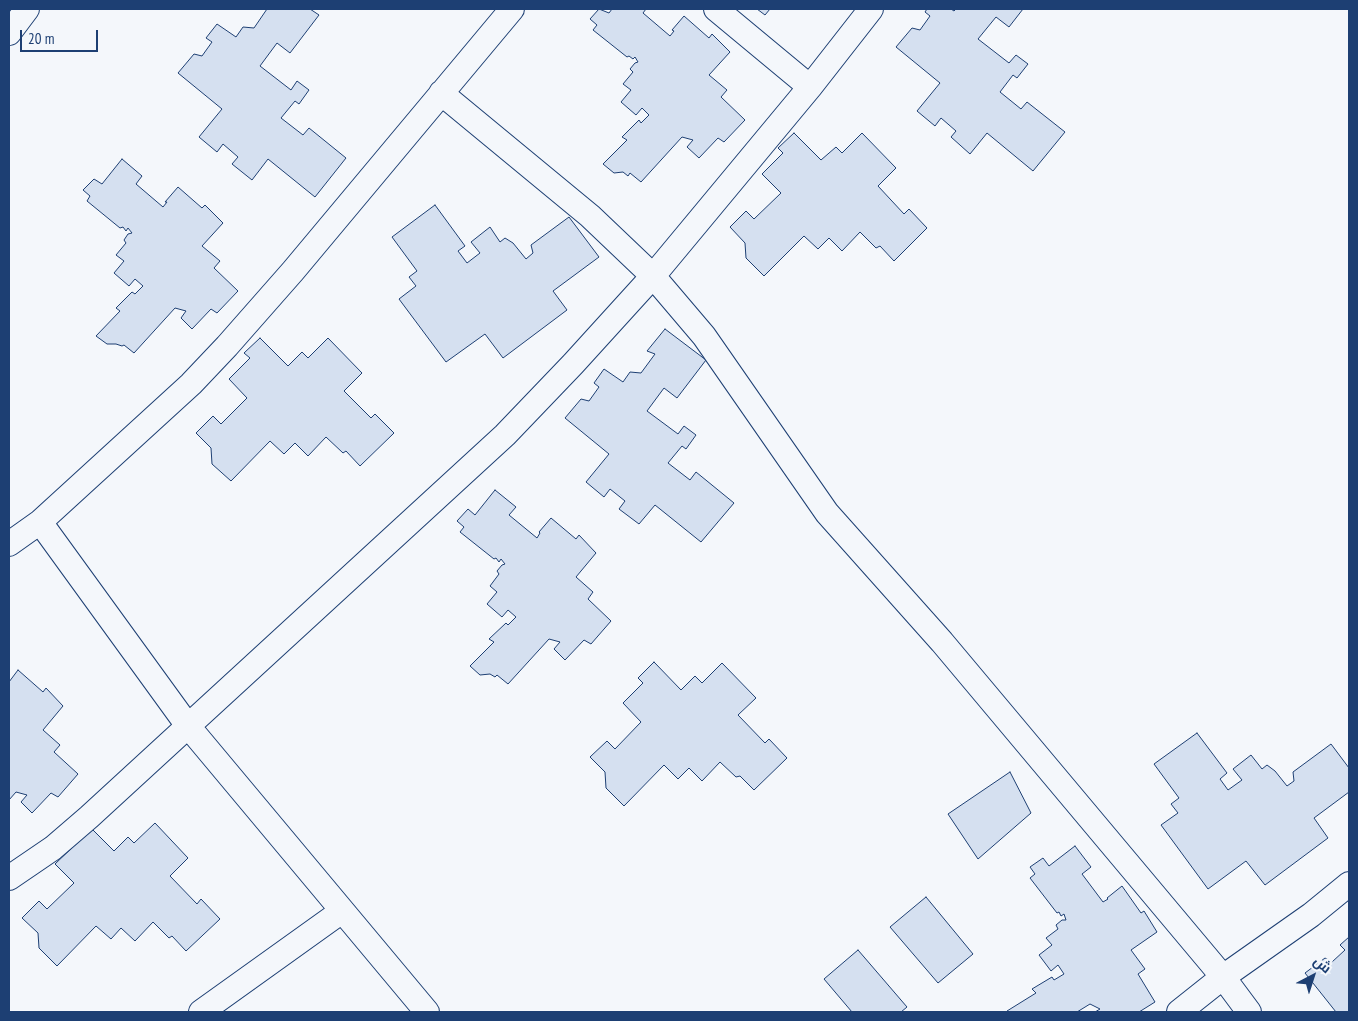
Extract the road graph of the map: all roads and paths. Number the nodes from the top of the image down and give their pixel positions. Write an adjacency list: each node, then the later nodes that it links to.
1 (27, 9): 5 (street)
2 (512, 9): 7 (street)
3 (716, 9): 6 (street)
4 (871, 9): 6 (street)
5 (9, 33)
6 (810, 88): 8 (street)
7 (442, 93): 8 (street); 9 (street)
8 (653, 276): 11 (street); 15 (street)
9 (40, 522): 10 (street); 11 (street)
10 (9, 544)
11 (188, 726): 12 (street); 14 (street)
12 (9, 878)
13 (1349, 884): 15 (street)
14 (342, 911): 16 (street); 17 (street)
15 (1222, 977): 18 (street); 19 (street)
16 (202, 1012)
17 (427, 1012)
18 (1179, 1012)
19 (1249, 1012)

